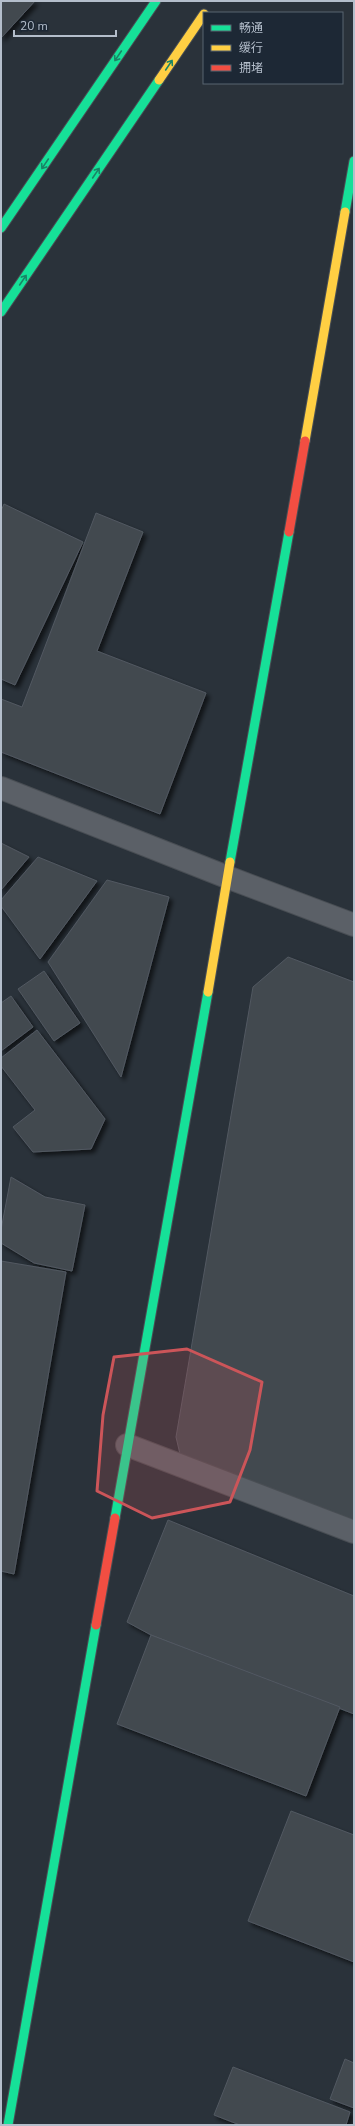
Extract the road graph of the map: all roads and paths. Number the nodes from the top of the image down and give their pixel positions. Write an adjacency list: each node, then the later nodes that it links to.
1 (156, 1): 4 (street, one-way to 4)
2 (203, 15): 5 (street, one-way to 2)
3 (354, 161): 7 (street)
4 (1, 228)
5 (1, 312)
6 (1, 788): 7 (street)
7 (227, 877): 8 (street); 9 (street)
8 (354, 925)
9 (127, 1445): 10 (street); 11 (street)
10 (354, 1532)
11 (7, 2124)

